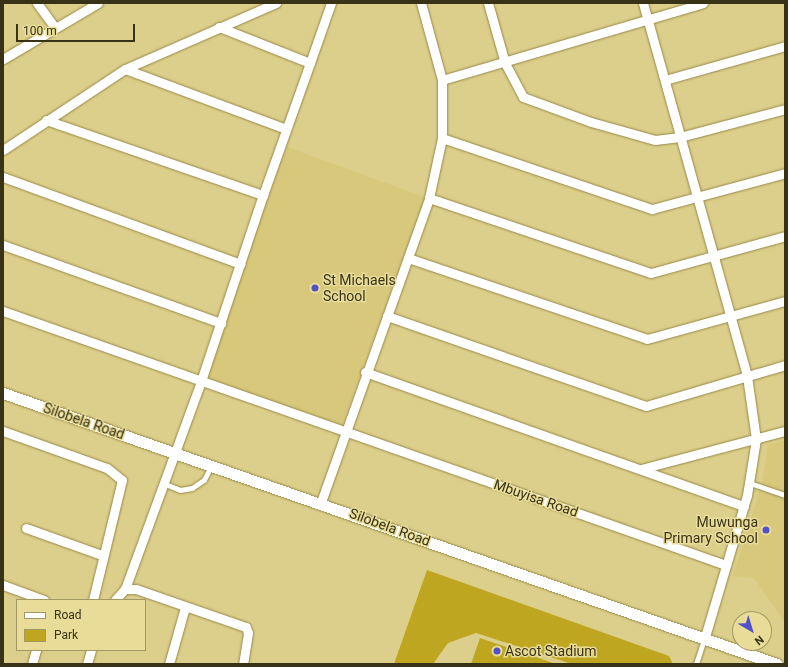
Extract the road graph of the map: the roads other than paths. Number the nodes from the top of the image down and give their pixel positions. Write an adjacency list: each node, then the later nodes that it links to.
1 (37, 3): 11 (street)
2 (98, 3): 11 (street)
3 (276, 3): 9 (street)
4 (331, 3): 15 (street)
5 (421, 3): 18 (street)
6 (488, 3): 16 (street)
7 (643, 3): 10 (street)
8 (703, 3): 10 (street)
9 (258, 5): 12 (street)
10 (648, 19): 16 (street); 19 (street)
11 (54, 26): 14 (street)
12 (219, 27): 15 (street); 17 (street)
13 (785, 46): 19 (street)
14 (3, 59)
15 (310, 63): 22 (street)
16 (505, 63): 18 (street); 23 (street)
17 (125, 70): 21 (street); 22 (street)
18 (442, 80): 24 (street)
19 (665, 80): 23 (street)
20 (785, 109): 23 (street)
21 (46, 120): 25 (street); 28 (street)
22 (286, 129): 28 (street)
23 (680, 137): 30 (street)
24 (442, 138): 29 (street); 30 (street)
25 (3, 150)
26 (785, 173): 30 (street)
27 (3, 177): 35 (street)
28 (263, 195): 35 (street)
29 (429, 198): 33 (street); 34 (street)
30 (698, 198): 34 (street)
31 (785, 236): 34 (street)
32 (3, 245): 40 (street)
33 (408, 258): 38 (street); 39 (street)
34 (714, 258): 39 (street)
35 (241, 264): 40 (street)
36 (785, 301): 39 (street)
37 (3, 311): 44 (street, Mbuyisa Road)
38 (387, 316): 42 (street); 43 (street)
39 (730, 318): 43 (street)
40 (221, 323): 44 (street)
41 (785, 365): 43 (street)
42 (365, 372): 48 (street); 52 (street)
43 (746, 376): 49 (street)
44 (201, 381): 48 (street, Mbuyisa Road); 50 (street)
45 (3, 393): 50 (street, Silobela Road)
46 (3, 431): 59 (street)
47 (785, 431): 49 (street)
48 (345, 432): 56 (street); 60 (street, Mbuyisa Road)
49 (756, 439): 52 (street); 54 (street)
50 (175, 452): 51 (street, Silobela Road); 53 (street)
51 (212, 465): 53 (lane); 56 (street, Silobela Road)
52 (641, 469): 57 (street)
53 (163, 483): 62 (street)
54 (750, 483): 55 (lane); 57 (street)
55 (785, 495)
56 (320, 502): 67 (street, Silobela Road)
57 (744, 506): 60 (street)
58 (26, 528): 59 (street)
59 (102, 555): 64 (street)
60 (726, 565): 67 (street)
61 (3, 585): 63 (street)
62 (125, 589): 65 (street); 66 (street)
63 (41, 599)
64 (95, 599)
65 (116, 599)
66 (185, 607): 72 (street); 73 (street)
67 (704, 640): 74 (lane); 75 (street, Silobela Road)
68 (36, 651): 70 (street)
69 (91, 651): 71 (street)
70 (32, 664)
71 (87, 664)
72 (169, 664)
73 (243, 664)
74 (696, 664)
75 (776, 664)

